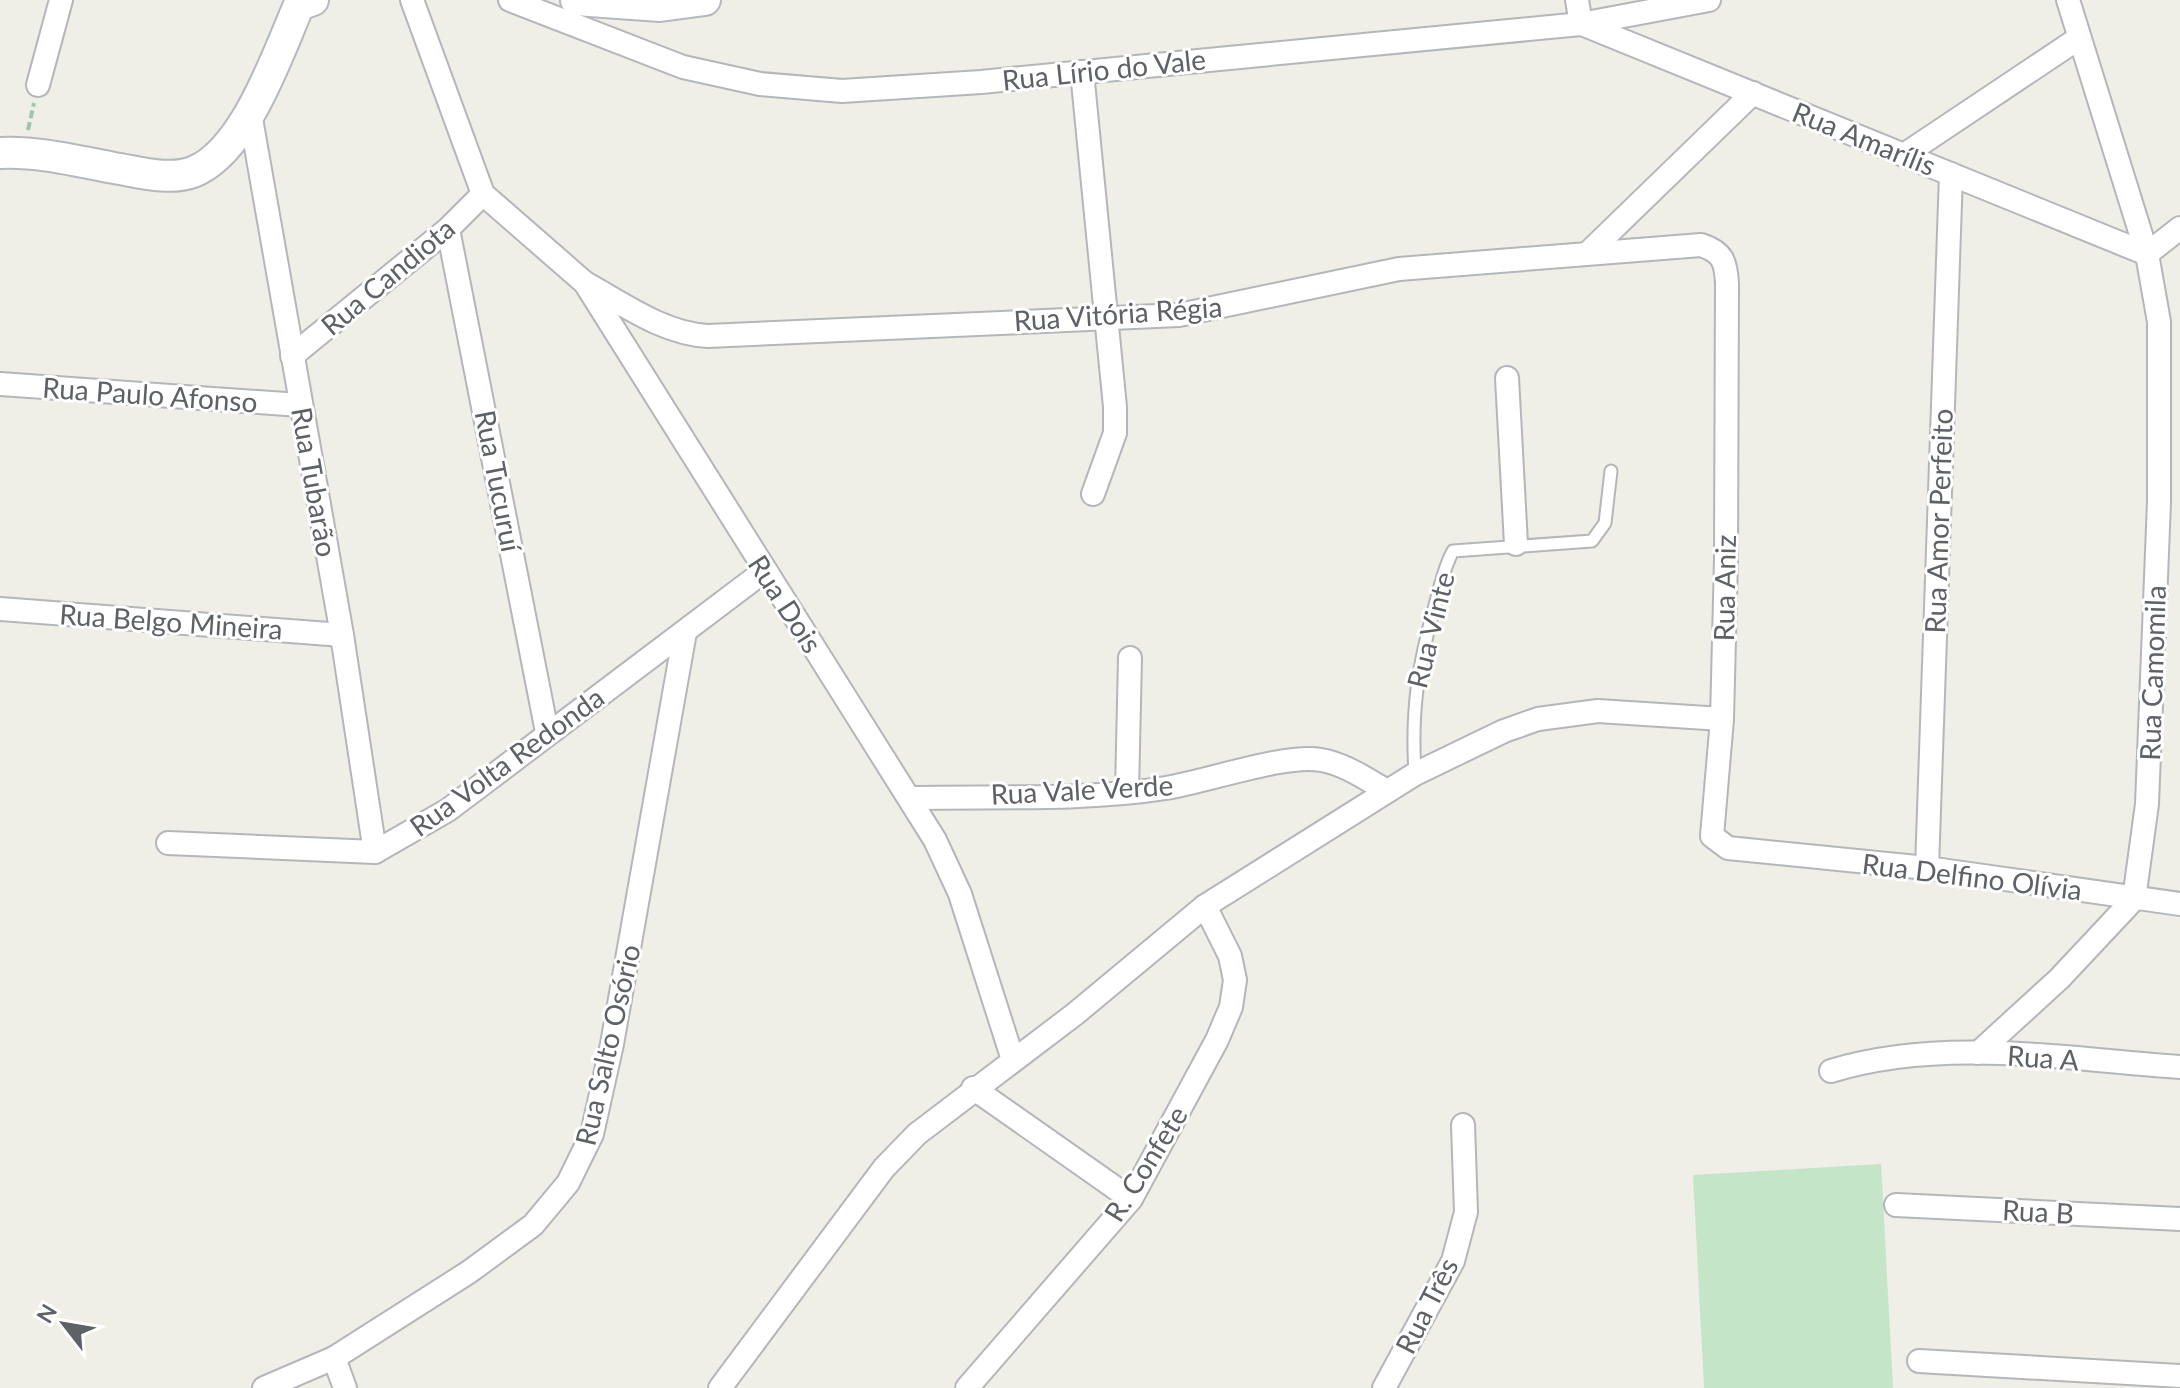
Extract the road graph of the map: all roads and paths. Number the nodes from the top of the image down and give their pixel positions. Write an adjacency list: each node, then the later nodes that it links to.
1 (61, 0): 13 (street)
2 (412, 0): 19 (street)
3 (510, 0): 12 (street, Rua Lírio do Vale)
4 (576, 0): 5 (street)
5 (705, 0)
6 (1577, 0): 10 (street)
7 (1709, 0): 10 (street, Rua Lírio do Vale)
8 (2068, 0): 11 (street, Rua Camomila)
9 (304, 2): 15 (street)
10 (1581, 24): 12 (street, Rua Lírio do Vale); 14 (street, Rua Amarílis)
11 (2079, 38): 17 (street); 23 (street, Rua Camomila)
12 (1082, 72): 26 (street)
13 (38, 85): 16 (path)
14 (1753, 93): 17 (street, Rua Amarílis); 22 (street)
15 (250, 113): 16 (street); 27 (street, Rua Tubarão)
16 (12, 152)
17 (1904, 155): 18 (street, Rua Amarílis)
18 (1951, 174): 23 (street, Rua Amarílis); 48 (street, Rua Amor Perfeito)
19 (483, 194): 21 (street, Rua Candiota); 24 (street, Rua Dois)
20 (2180, 228): 23 (street)
21 (448, 229): 27 (street, Rua Candiota); 40 (street, Rua Tucuruí)
22 (1588, 253): 25 (street, Rua Vitória Régia); 26 (street, Rua Vitória Régia)
23 (2147, 254): 49 (street, Rua Camomila)
24 (585, 283): 26 (street, Rua Vitória Régia); 34 (street, Rua Dois)
25 (1727, 284): 39 (street, Rua Aniz)
26 (1104, 319): 32 (street)
27 (292, 356): 30 (street, Rua Tubarão)
28 (1507, 378): 33 (street)
29 (0, 384): 30 (street, Rua Paulo Afonso)
30 (300, 405): 37 (street, Rua Tubarão)
31 (1611, 471): 33 (lane, Rua Vinte)
32 (1093, 494)
33 (1516, 544): 41 (lane, Rua Vinte)
34 (763, 572): 36 (street, Rua Volta Redonda); 44 (street, Rua Dois)
35 (0, 609): 37 (street, Rua Belgo Mineira)
36 (685, 632): 40 (street, Rua Volta Redonda); 61 (street, Rua Salto Osório)
37 (342, 635): 46 (street, Rua Tubarão)
38 (1130, 658): 43 (street)
39 (1722, 719): 41 (street); 47 (street, Rua Aniz)
40 (547, 732): 46 (street, Rua Volta Redonda)
41 (1415, 774): 42 (street)
42 (1387, 791): 43 (street, Rua Vale Verde); 51 (street)
43 (1127, 792): 44 (street, Rua Vale Verde)
44 (910, 798): 53 (street, Rua Dois)
45 (168, 843): 46 (street)
46 (375, 852)
47 (1763, 853): 48 (street, Rua Delfino Olívia)
48 (1927, 868): 49 (street, Rua Delfino Olívia)
49 (2134, 899): 50 (street, Rua Delfino Olívia); 52 (street)
50 (2180, 904)
51 (1205, 906): 53 (street); 58 (street, R. Confete)
52 (1978, 1053): 54 (street, Rua A); 55 (street, Rua A)
53 (1013, 1060): 56 (street)
54 (2180, 1067)
55 (1831, 1071)
56 (973, 1088): 58 (street); 66 (street)
57 (1463, 1125): 68 (street, Rua Três)
58 (1131, 1199): 67 (street, R. Confete)
59 (1896, 1205): 60 (street, Rua B)
60 (2180, 1219)
61 (334, 1358): 64 (street, Rua Salto Osório); 65 (street)
62 (1919, 1361): 63 (street)
63 (2180, 1376)
64 (264, 1388)
65 (345, 1388)
66 (720, 1388)
67 (967, 1388)
68 (1384, 1388)

